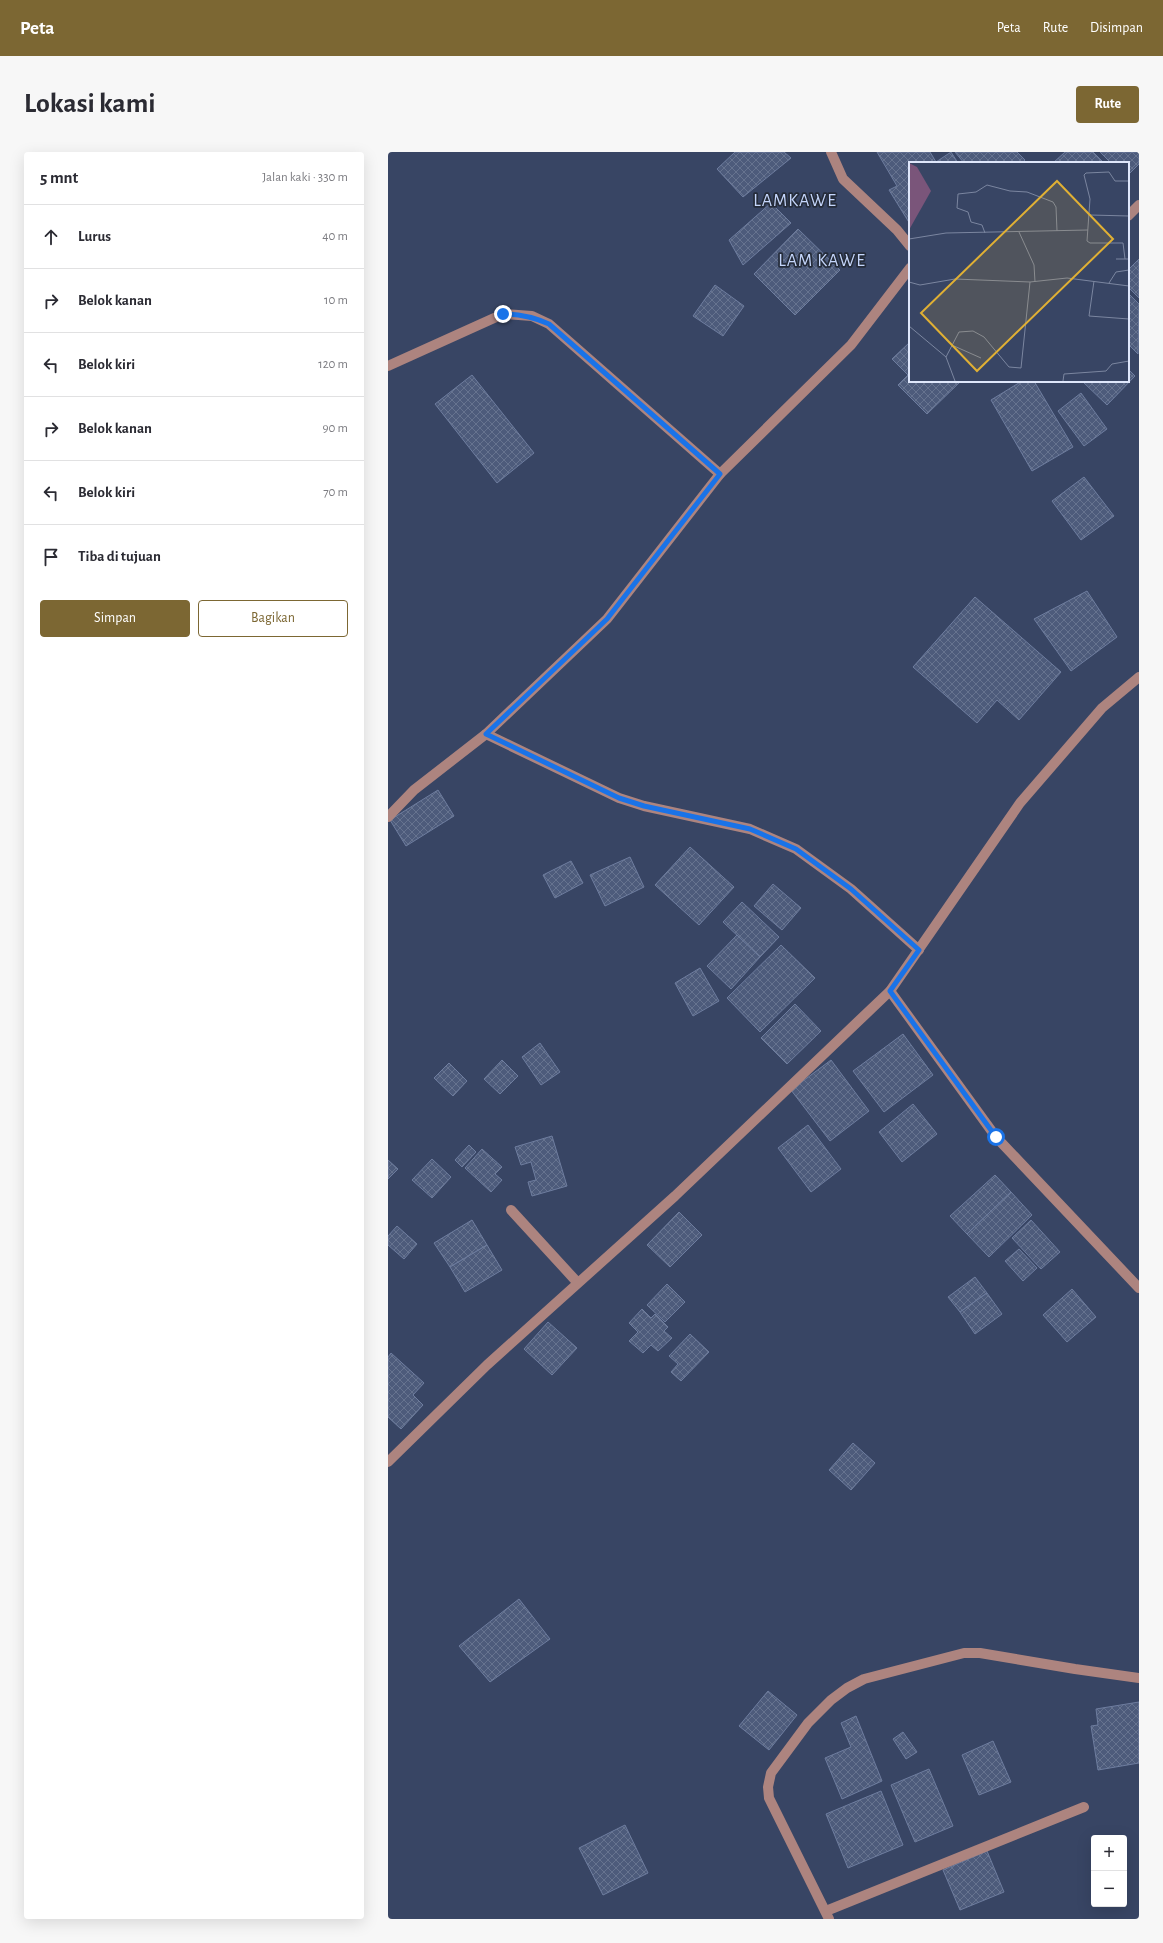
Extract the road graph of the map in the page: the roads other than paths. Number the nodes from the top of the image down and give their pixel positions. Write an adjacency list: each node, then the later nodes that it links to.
1 (831, 152): 4 (street)
2 (1139, 205): 3 (street)
3 (1129, 215)
4 (909, 245)
5 (909, 269): 7 (street)
6 (388, 366): 7 (street)
7 (720, 474): 9 (street)
8 (1139, 677): 11 (street)
9 (486, 734): 10 (street); 11 (street)
10 (388, 817)
11 (919, 950): 12 (street)
12 (890, 991): 14 (street); 15 (street)
13 (511, 1210): 14 (street)
14 (577, 1282): 16 (street)
15 (1139, 1288)
16 (388, 1462)
17 (1139, 1678): 19 (street)
18 (1084, 1807): 19 (street)
19 (828, 1915)

